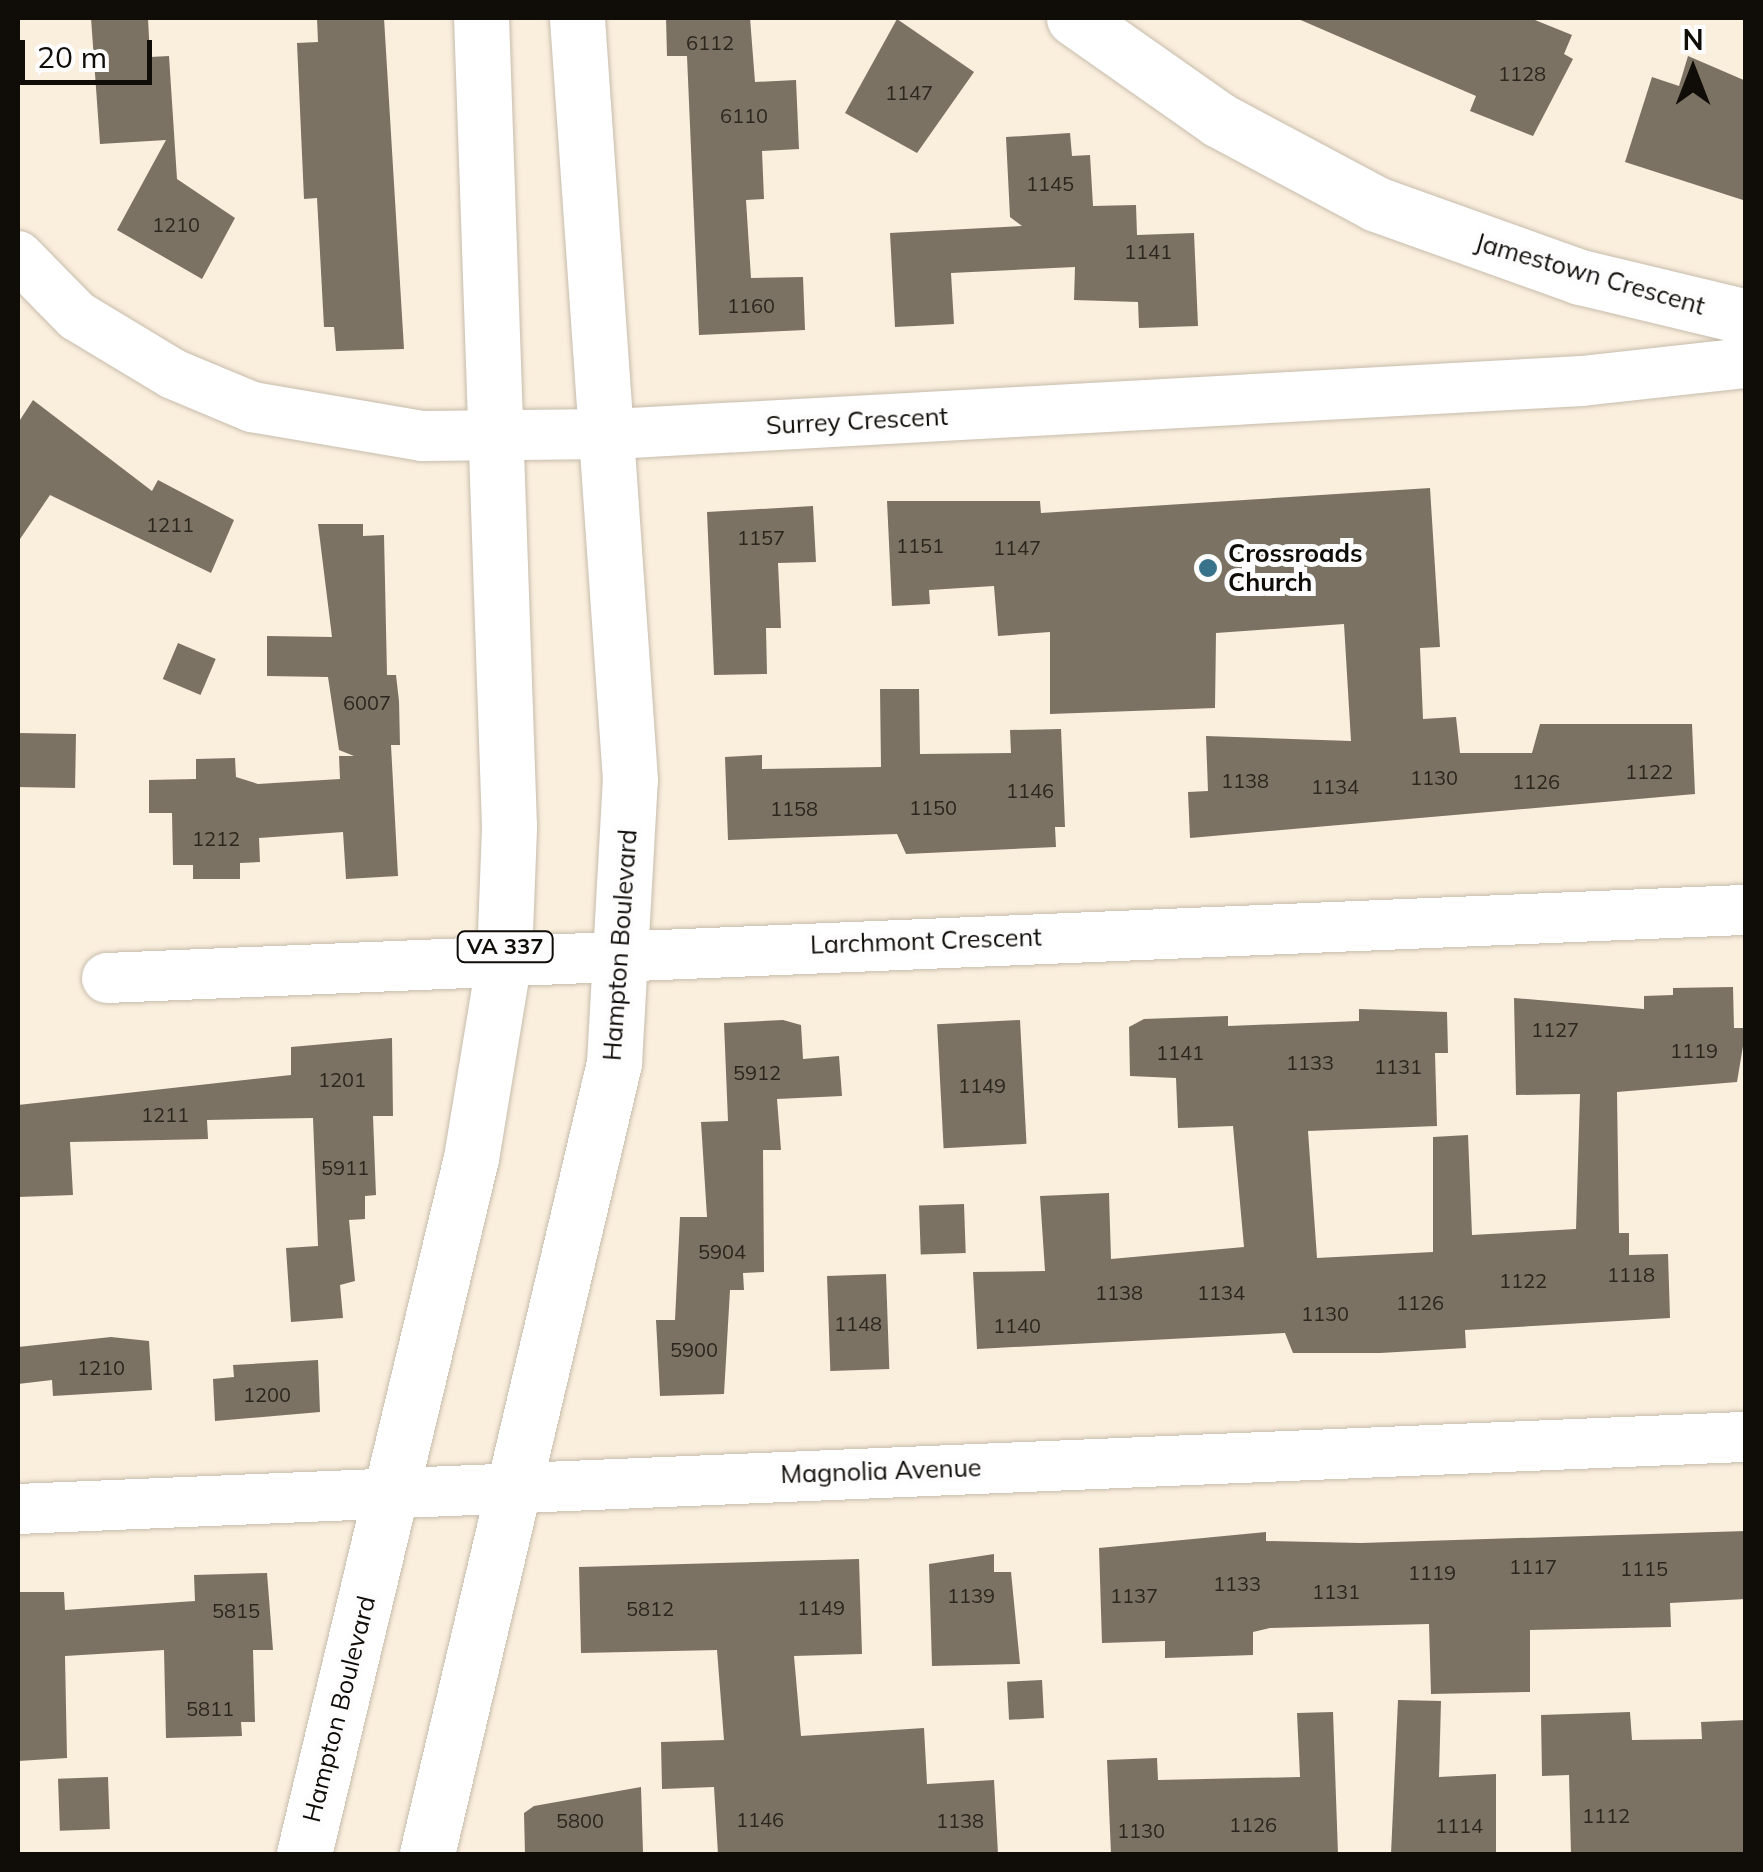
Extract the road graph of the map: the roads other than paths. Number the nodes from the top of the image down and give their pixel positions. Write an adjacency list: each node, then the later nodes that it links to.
1 (481, 18): 8 (main road, Hampton Boulevard / VA 337)
2 (577, 18): 7 (main road, Hampton Boulevard)
3 (1074, 18): 5 (main road, Jamestown Crescent)
4 (18, 256): 8 (street, Surrey Crescent)
5 (1746, 317)
6 (1746, 363): 7 (street, Surrey Crescent)
7 (613, 434): 8 (street, Surrey Crescent); 10 (main road, Hampton Boulevard)
8 (497, 435): 11 (main road, Hampton Boulevard / VA 337)
9 (1746, 910): 10 (street, Larchmont Crescent)
10 (622, 953): 11 (street, Larchmont Crescent); 14 (main road, Hampton Boulevard)
11 (504, 958): 12 (street, Larchmont Crescent); 15 (main road, Hampton Boulevard / VA 337)
12 (107, 978)
13 (1746, 1437): 14 (street, Magnolia Avenue)
14 (516, 1485): 15 (street, Magnolia Avenue); 18 (main road, Hampton Boulevard)
15 (392, 1490): 16 (street, Magnolia Avenue); 17 (main road, Hampton Boulevard / VA 337)
16 (18, 1509)
17 (304, 1854)
18 (428, 1854)

